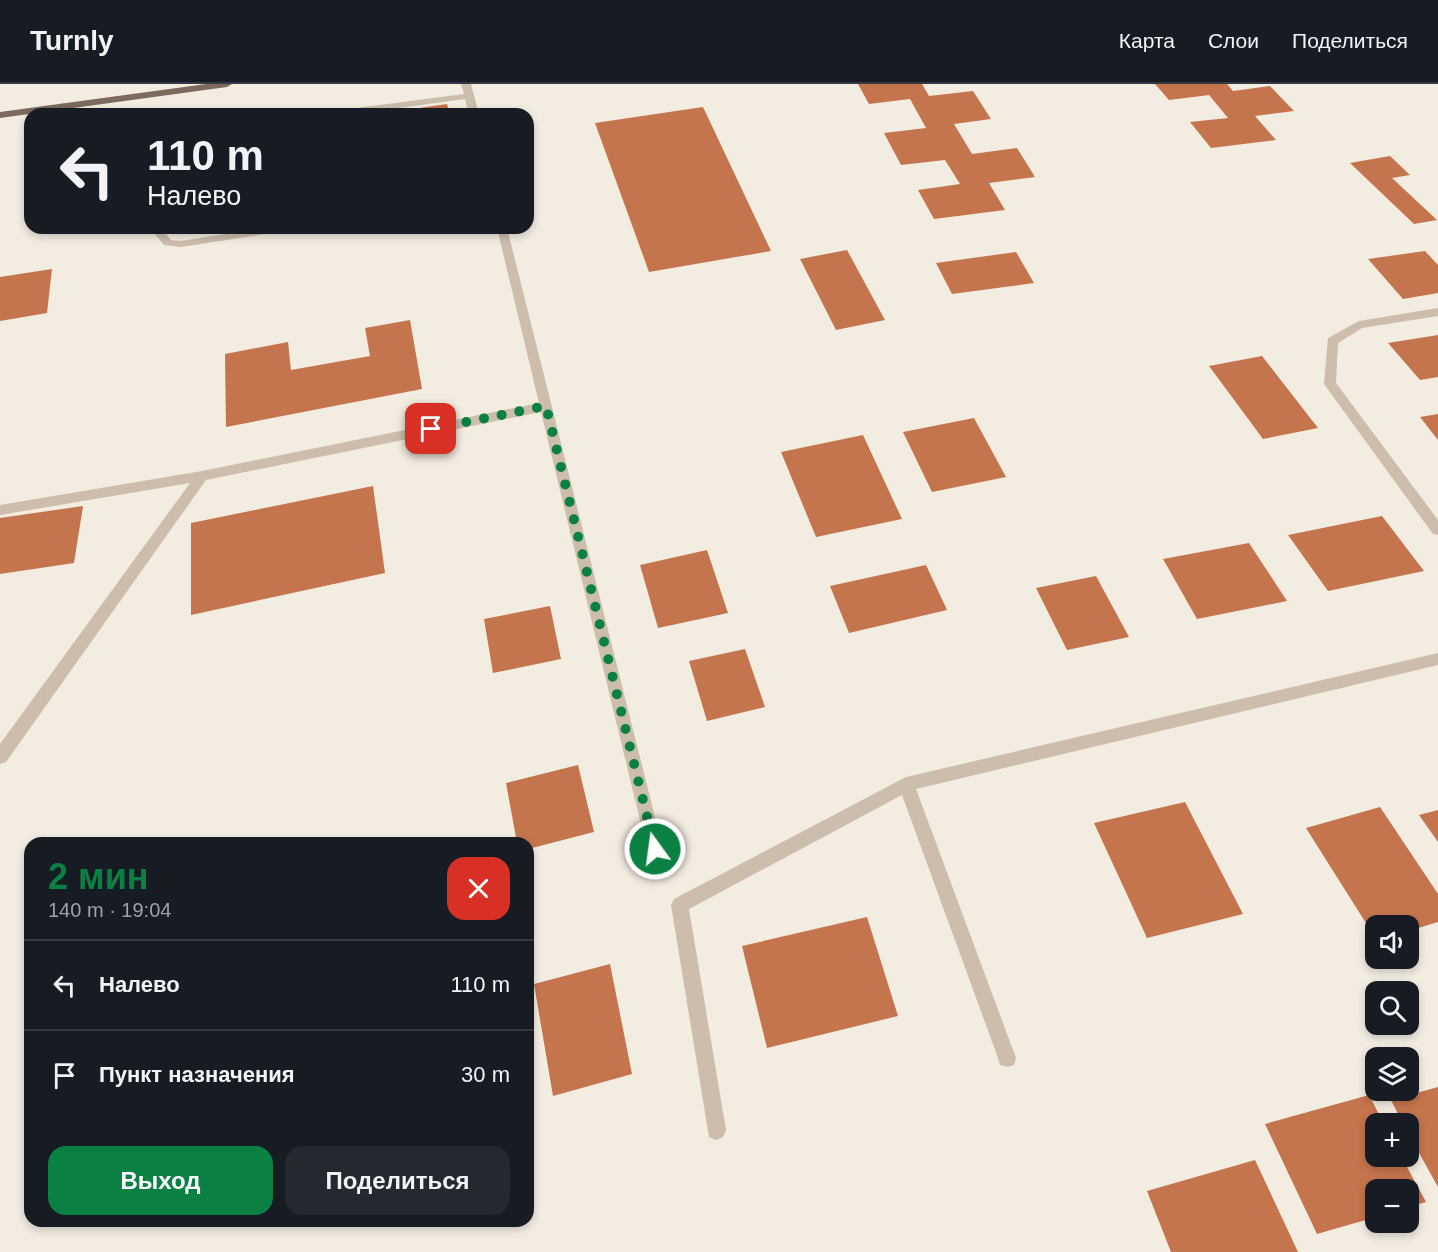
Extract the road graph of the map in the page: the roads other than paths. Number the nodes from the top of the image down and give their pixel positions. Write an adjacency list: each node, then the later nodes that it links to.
1 (227, 84): 4 (main road)
2 (466, 84): 3 (street)
3 (469, 96): 5 (street); 6 (street)
4 (45, 108)
5 (378, 108)
6 (472, 108)
7 (24, 111): 8 (main road)
8 (0, 114)
9 (160, 234): 10 (street)
10 (246, 234)
11 (503, 234): 13 (street)
12 (1438, 312): 16 (street)
13 (546, 406): 14 (street); 20 (street)
14 (202, 476): 15 (street); 18 (street)
15 (0, 510)
16 (1438, 530)
17 (1438, 659): 19 (street)
18 (0, 757)
19 (906, 784): 21 (street); 22 (street)
20 (655, 849)
21 (1006, 1058)
22 (716, 1130)

